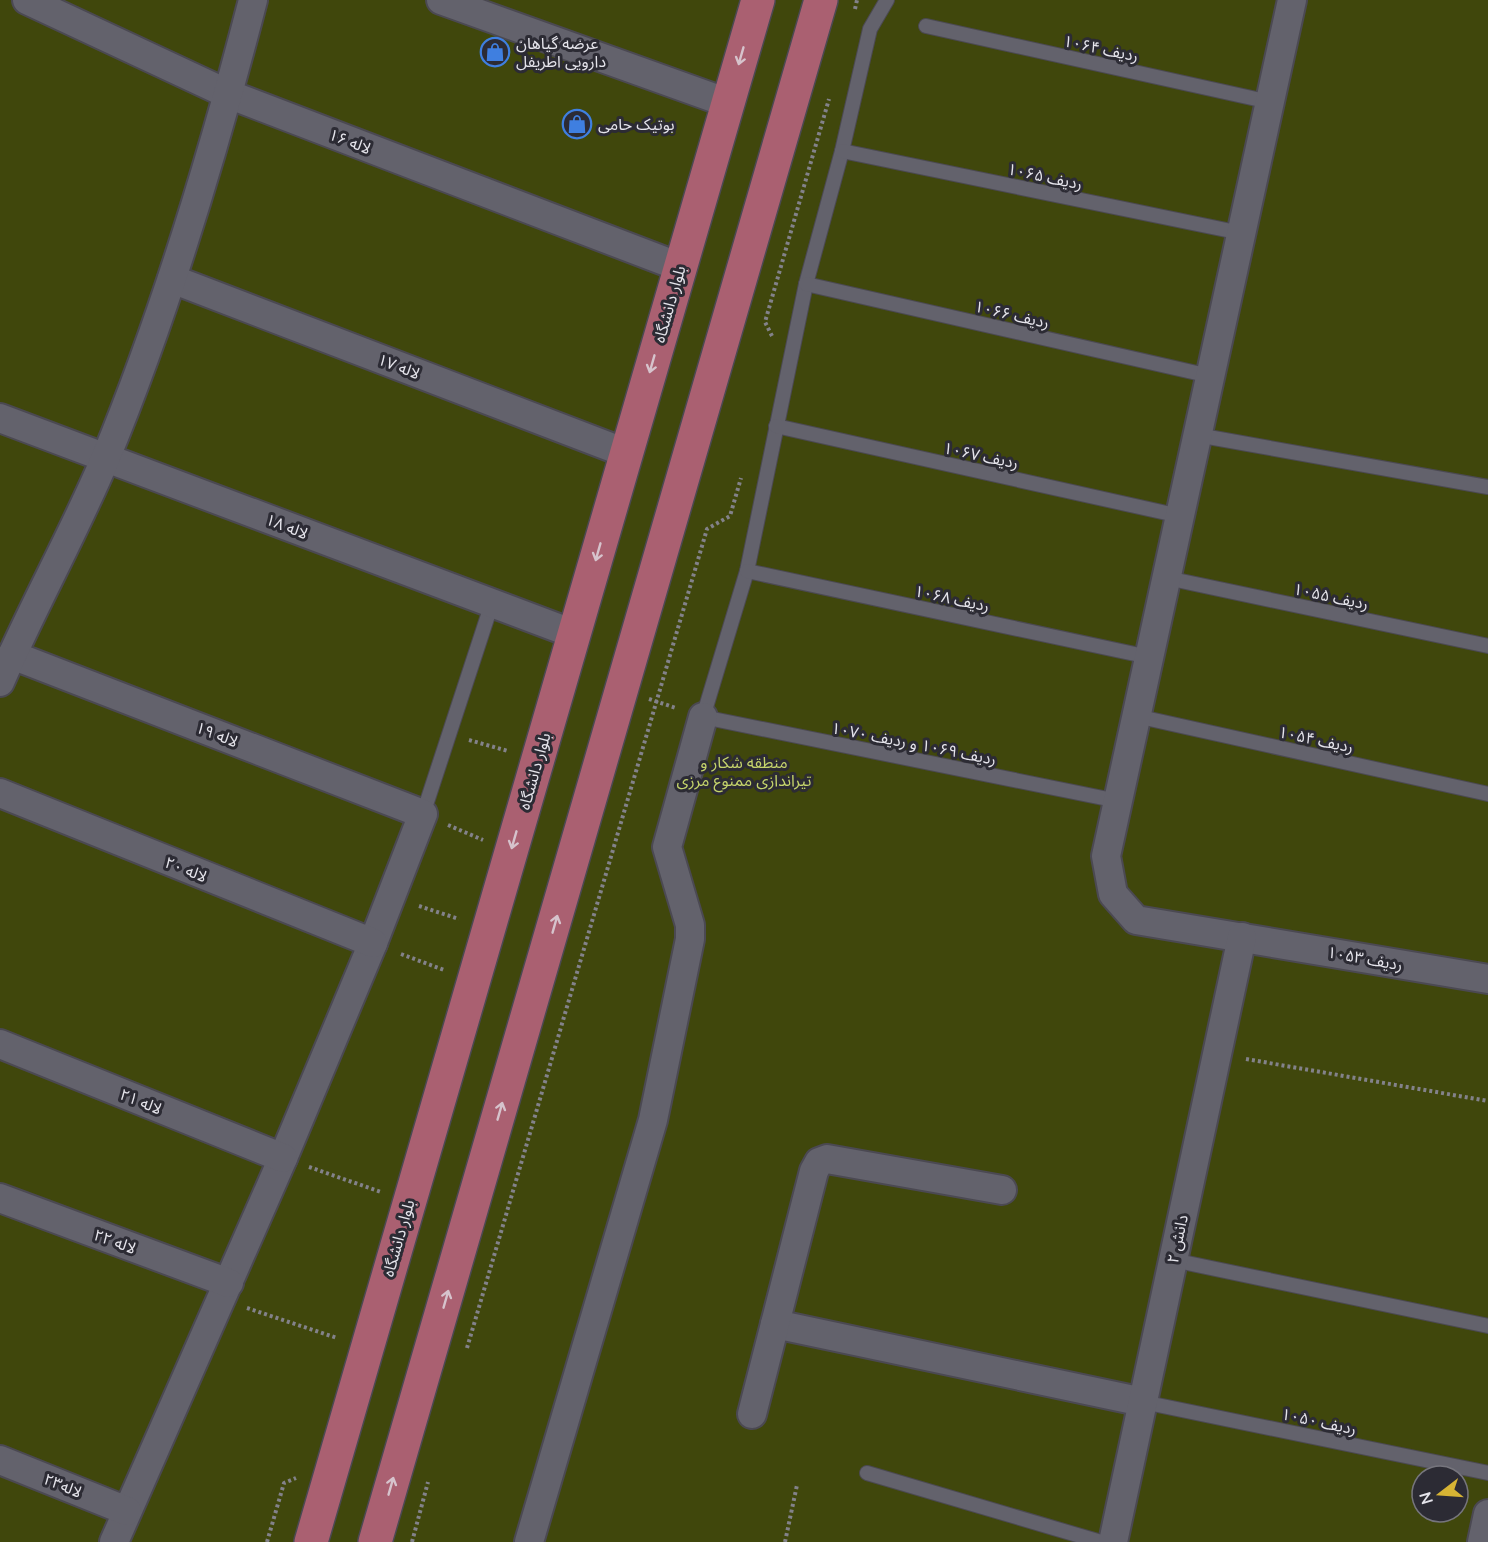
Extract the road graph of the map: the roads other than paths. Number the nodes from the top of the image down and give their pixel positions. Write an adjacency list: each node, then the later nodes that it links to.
1 (27, 0): 9 (street, لاله ۱۶)
2 (253, 0): 9 (street)
3 (441, 0): 11 (street)
4 (758, 0): 11 (main road, بلوار دانشگاه, one-way to 11)
5 (821, 0): 59 (main road, one-way to 5)
6 (887, 0): 12 (lane)
7 (1292, 0): 10 (street, ردیف ۱۰۵۳)
8 (926, 26): 10 (lane, ردیف ۱۰۶۴)
9 (228, 94): 14 (street, لاله ۱۶); 15 (street)
10 (1270, 102): 13 (street, ردیف ۱۰۵۳)
11 (728, 103): 14 (main road, بلوار دانشگاه)
12 (842, 151): 13 (lane, ردیف ۱۰۶۵); 16 (lane)
13 (1241, 233): 17 (street, ردیف ۱۰۵۳)
14 (680, 267): 21 (main road, بلوار دانشگاه, one-way to 21)
15 (172, 279): 21 (street, لاله ۱۷); 22 (street)
16 (806, 284): 17 (lane, ردیف ۱۰۶۶); 19 (lane)
17 (1210, 375): 20 (street, ردیف ۱۰۵۳)
18 (0, 418): 22 (street, لاله ۱۸)
19 (776, 426): 24 (lane, ردیف ۱۰۶۷); 25 (lane)
20 (1197, 435): 23 (lane); 24 (street, ردیف ۱۰۵۳)
21 (626, 453): 28 (main road, بلوار دانشگاه, one-way to 28)
22 (105, 458): 27 (street, لاله ۱۸); 30 (street)
23 (1488, 488)
24 (1180, 516): 26 (street, ردیف ۱۰۵۳)
25 (747, 571): 31 (lane, ردیف ۱۰۶۸); 34 (lane)
26 (1167, 578): 29 (lane, ردیف ۱۰۵۵); 31 (street, ردیف ۱۰۵۳)
27 (492, 603): 28 (street, لاله ۱۸); 38 (lane)
28 (574, 634): 58 (main road, بلوار دانشگاه, one-way to 58)
29 (1488, 646)
30 (12, 655): 32 (street); 38 (street, لاله ۱۹)
31 (1149, 657): 33 (street, ردیف ۱۰۵۳)
32 (0, 682)
33 (1136, 716): 36 (lane, ردیف ۱۰۵۴); 37 (street, ردیف ۱۰۵۳)
34 (703, 717): 37 (lane, ردیف ۱۰۶۹ و ردیف ۱۰۷۰); 60 (street)
35 (0, 793): 40 (street, لاله ۲۰)
36 (1488, 794)
37 (1118, 801): 39 (street, ردیف ۱۰۵۳)
38 (423, 814): 40 (street)
39 (1242, 937): 41 (street, ردیف ۱۰۵۳); 46 (street, دانش ۲)
40 (373, 943): 43 (street)
41 (1488, 979)
42 (0, 1044): 43 (street, لاله ۲۱)
43 (283, 1158): 47 (street)
44 (1002, 1190): 48 (street)
45 (0, 1198): 47 (street, لاله ۲۲)
46 (1173, 1260): 49 (lane); 50 (street, دانش ۲)
47 (225, 1292): 55 (street)
48 (775, 1324): 50 (street); 51 (street)
49 (1488, 1326)
50 (1143, 1402): 54 (lane, ردیف ۱۰۵۰); 62 (street, دانش ۲)
51 (752, 1414)
52 (0, 1460): 55 (street, لاله۲۳)
53 (867, 1473): 61 (lane)
54 (1488, 1473)
55 (127, 1511): 57 (street)
56 (1488, 1514): 63 (street)
57 (114, 1542)
58 (311, 1542)
59 (375, 1542)
60 (529, 1542)
61 (1101, 1542)
62 (1113, 1542)
63 (1482, 1542)

